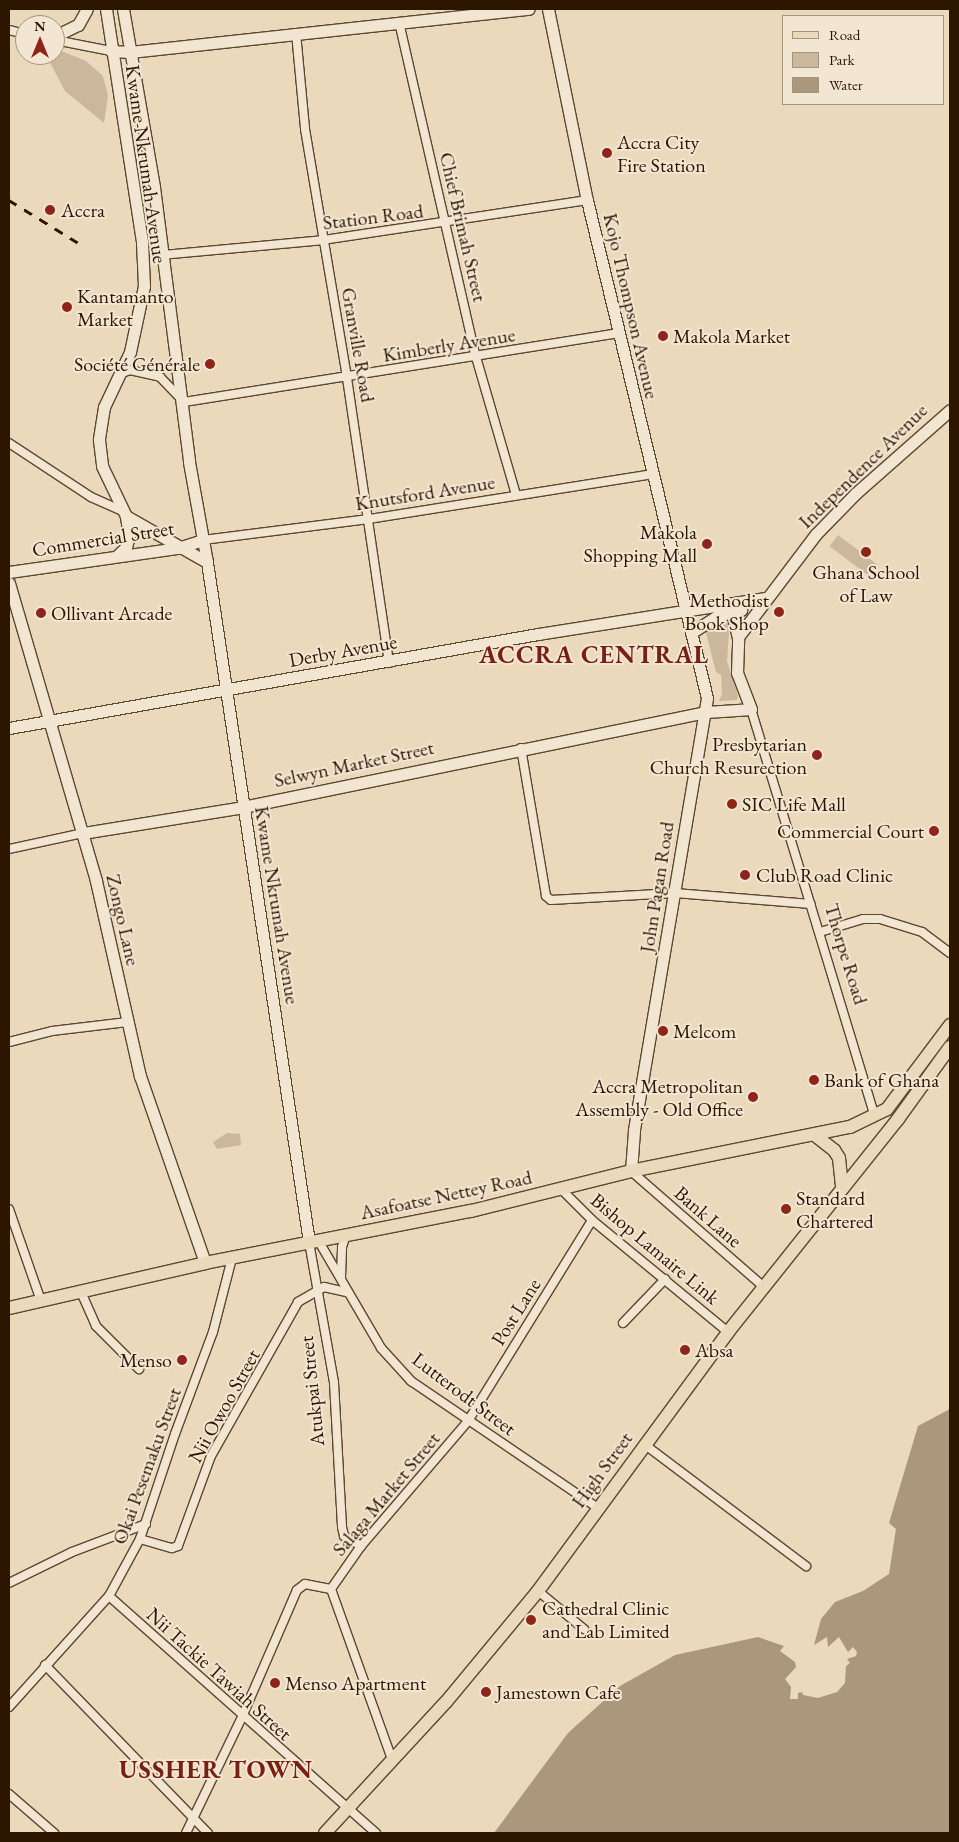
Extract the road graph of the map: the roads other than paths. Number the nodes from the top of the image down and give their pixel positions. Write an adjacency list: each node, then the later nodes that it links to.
1 (87, 9): 7 (main road)
2 (106, 9): 10 (main road, Kwame Nkrumah Avenue)
3 (123, 9): 11 (main road, Kwame Nkrumah Avenue)
4 (529, 9): 6 (main road)
5 (548, 9): 12 (main road, Kojo Thompson Avenue)
6 (399, 22): 8 (main road); 13 (street, Chief Brimah Street)
7 (65, 32)
8 (296, 34): 11 (main road); 14 (street, Granville Road)
9 (65, 40): 10 (street)
10 (111, 51): 11 (main road); 18 (main road, Kwame Nkrumah Avenue)
11 (130, 52): 15 (main road, Kwame Nkrumah Avenue)
12 (587, 200): 13 (street, Station Road); 16 (main road, Kojo Thompson Avenue)
13 (446, 224): 14 (street, Station Road); 17 (street, Chief Brimah Street)
14 (323, 240): 15 (street, Station Road); 19 (street, Granville Road)
15 (162, 255): 20 (main road, Kwame Nkrumah Avenue)
16 (618, 333): 17 (street, Kimberly Avenue); 23 (main road, Kojo Thompson Avenue)
17 (476, 357): 19 (street, Kimberly Avenue); 24 (street, Chief Brimah Street)
18 (119, 374): 20 (street); 25 (main road, Kwame Nkrumah Avenue)
19 (347, 378): 20 (street, Kimberly Avenue); 26 (street, Granville Road)
20 (184, 402): 27 (main road, Kwame Nkrumah Avenue)
21 (950, 410): 33 (main road, Independence Avenue)
22 (9, 443): 25 (street)
23 (652, 474): 24 (street, Knutsford Avenue); 34 (main road, Kojo Thompson Avenue)
24 (516, 494): 26 (street, Knutsford Avenue)
25 (124, 513): 28 (main road); 29 (main road)
26 (368, 519): 27 (street, Knutsford Avenue); 38 (street, Granville Road)
27 (203, 540): 28 (main road, Commercial Street); 30 (main road, Kwame Nkrumah Avenue)
28 (178, 548): 29 (main road, Commercial Street); 30 (main road)
29 (117, 556): 31 (main road, Commercial Street)
30 (207, 562): 39 (main road, Kwame Nkrumah Avenue)
31 (9, 572)
32 (9, 583): 42 (main road, Zongo Lane)
33 (763, 603): 34 (main road); 35 (main road); 37 (main road)
34 (683, 610): 36 (main road, John Pagan Road); 38 (main road, Derby Avenue)
35 (732, 612): 36 (main road); 37 (main road, Thorpe Road)
36 (691, 634): 41 (main road, John Pagan Road)
37 (738, 637): 40 (main road, Thorpe Road)
38 (389, 662): 39 (main road, Derby Avenue)
39 (226, 690): 42 (main road, Derby Avenue); 45 (main road, Kwame Nkrumah Avenue)
40 (751, 709): 41 (main road, Selwyn Market Street); 49 (street, Thorpe Road)
41 (706, 712): 44 (main road, Selwyn Market Street); 48 (main road, John Pagan Road)
42 (48, 720): 43 (main road, Derby Avenue); 46 (main road, Zongo Lane)
43 (9, 728)
44 (521, 748): 45 (main road, Selwyn Market Street); 48 (street)
45 (243, 807): 46 (main road, Selwyn Market Street); 66 (main road, Kwame Nkrumah Avenue)
46 (83, 833): 47 (street, Selwyn Market Street); 52 (main road, Zongo Lane)
47 (9, 849)
48 (675, 893): 49 (street); 60 (main road, John Pagan Road)
49 (811, 904): 50 (street, Thorpe Road)
50 (820, 932): 51 (street); 57 (street, Thorpe Road)
51 (950, 953)
52 (127, 1022): 54 (street); 68 (main road, Zongo Lane)
53 (950, 1025): 56 (main road)
54 (9, 1042)
55 (950, 1047): 58 (main road, High Street)
56 (887, 1109): 57 (main road, Asafoatse Nettey Road); 58 (main road)
57 (875, 1116): 59 (main road, Asafoatse Nettey Road)
58 (898, 1118): 61 (main road, High Street)
59 (816, 1136): 60 (main road, Asafoatse Nettey Road); 61 (main road)
60 (631, 1171): 62 (main road, Asafoatse Nettey Road); 71 (street, Bank Lane)
61 (842, 1185): 71 (main road, High Street)
62 (562, 1190): 64 (street, Bishop Lamaire Link); 65 (main road, Asafoatse Nettey Road)
63 (9, 1209): 75 (street)
64 (592, 1220): 70 (street, Bishop Lamaire Link); 80 (street, Post Lane)
65 (346, 1234): 66 (main road, Asafoatse Nettey Road); 69 (street)
66 (313, 1241): 67 (main road, Asafoatse Nettey Road); 69 (street); 72 (street, Atukpai Street)
67 (232, 1258): 68 (main road, Asafoatse Nettey Road); 83 (street, Okai Pesemaku Street)
68 (204, 1263): 73 (main road, Asafoatse Nettey Road)
69 (341, 1278): 74 (street, Lutterodt Street)
70 (665, 1279): 77 (street); 78 (street, Bishop Lamaire Link)
71 (764, 1287): 78 (main road, High Street)
72 (317, 1289): 74 (street); 84 (street, Nii Owoo Street); 85 (street, Atukpai Street)
73 (81, 1292): 75 (main road, Asafoatse Nettey Road); 79 (street)
74 (346, 1292): 80 (street, Lutterodt Street)
75 (41, 1301): 76 (main road, Asafoatse Nettey Road)
76 (9, 1308)
77 (623, 1323)
78 (728, 1332): 81 (main road, High Street)
79 (139, 1369)
80 (468, 1421): 82 (street, Lutterodt Street); 85 (street, Salaga Market Street)
81 (644, 1444): 82 (main road, High Street); 86 (street)
82 (598, 1508): 89 (main road, High Street)
83 (146, 1524): 84 (street, Okai Pesemaku Street); 87 (street)
84 (140, 1540): 90 (street, Okai Pesemaku Street)
85 (361, 1546): 88 (street, Salaga Market Street)
86 (806, 1566)
87 (9, 1583)
88 (331, 1589): 94 (street); 95 (street)
89 (538, 1591): 91 (street); 95 (main road, High Street)
90 (109, 1596): 92 (street, Okai Pesemaku Street); 94 (street, Nii Tackie Tawiah Street)
91 (584, 1629)
92 (45, 1665): 93 (street, Okai Pesemaku Street); 98 (street)
93 (9, 1707)
94 (242, 1717): 97 (street, Nii Tackie Tawiah Street); 98 (street)
95 (392, 1759): 97 (main road, High Street)
96 (9, 1794): 99 (street)
97 (348, 1810): 102 (main road, High Street); 103 (street, Nii Tackie Tawiah Street)
98 (193, 1818): 100 (street); 101 (street)
99 (54, 1833)
100 (186, 1833)
101 (208, 1833)
102 (325, 1833)
103 (376, 1833)

